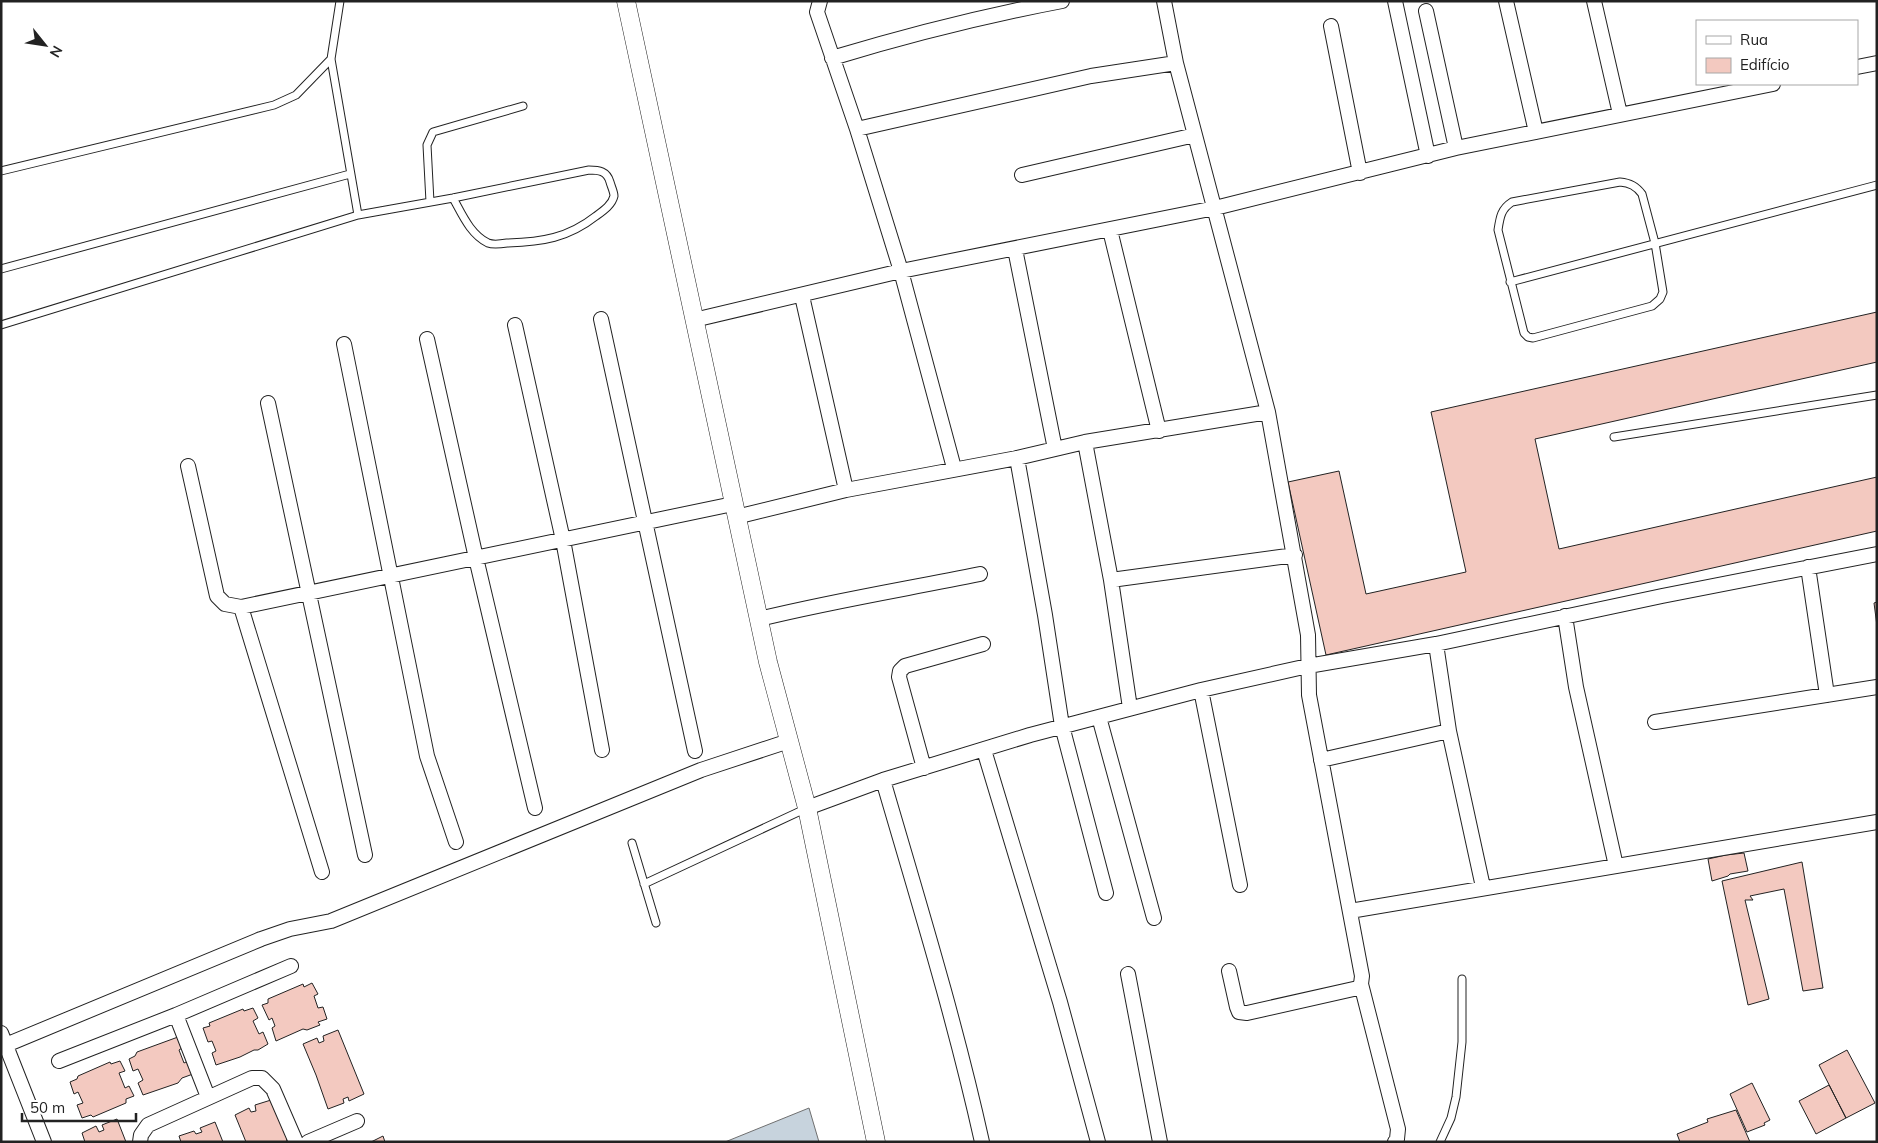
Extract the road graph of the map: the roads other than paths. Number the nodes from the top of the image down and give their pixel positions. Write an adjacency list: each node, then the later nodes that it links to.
1 (340, 1): 12 (lane)
2 (626, 1): 41 (street)
3 (820, 1): 11 (street)
4 (1062, 1): 11 (street)
5 (1164, 1): 13 (street)
6 (1395, 1): 23 (street)
7 (1506, 1): 20 (street)
8 (1594, 1): 18 (street)
9 (1426, 11): 22 (street)
10 (1331, 26): 25 (street)
11 (832, 58): 19 (street)
12 (331, 59): 24 (lane); 26 (lane)
13 (1176, 63): 19 (street); 21 (street)
14 (1877, 63): 15 (street)
15 (1858, 67)
16 (1768, 85): 18 (street)
17 (523, 106): 30 (lane)
18 (1620, 114): 20 (street)
19 (857, 129): 37 (street)
20 (1536, 132): 22 (street)
21 (1195, 135): 27 (street); 31 (street)
22 (1456, 148): 23 (street)
23 (1428, 156): 25 (street)
24 (1, 171)
25 (1360, 173): 31 (street)
26 (350, 174): 32 (lane); 36 (lane)
27 (1022, 175)
28 (1877, 185): 34 (lane)
29 (453, 198): 29 (lane); 30 (lane)
30 (430, 202): 32 (lane)
31 (1215, 208): 33 (street); 48 (street)
32 (358, 215): 42 (lane)
33 (1110, 230): 35 (street); 49 (street)
34 (1655, 243): 38 (lane); 38 (lane); 38 (lane)
35 (1015, 249): 37 (street); 52 (street)
36 (1, 269)
37 (902, 271): 39 (street); 55 (street)
38 (1510, 282)
39 (802, 296): 41 (street); 56 (street)
40 (601, 319): 58 (street)
41 (694, 320): 57 (street)
42 (1, 325)
43 (515, 325): 59 (street)
44 (427, 339): 62 (street)
45 (344, 344): 65 (street)
46 (1877, 394): 50 (lane)
47 (268, 403): 67 (street)
48 (1268, 412): 49 (street); 61 (street)
49 (1159, 430): 51 (street)
50 (1614, 437)
51 (1086, 442): 52 (street); 66 (street)
52 (1055, 449): 53 (street)
53 (1017, 458): 55 (street); 80 (street)
54 (188, 466): 68 (street)
55 (954, 468): 56 (street)
56 (846, 490): 57 (street)
57 (735, 511): 58 (street); 70 (street)
58 (646, 522): 59 (street); 85 (street)
59 (563, 540): 62 (street); 83 (street)
60 (1877, 554): 63 (street)
61 (1295, 555): 66 (street); 73 (street)
62 (476, 558): 65 (street); 89 (street)
63 (1808, 567): 69 (street); 76 (street)
64 (980, 574): 70 (street)
65 (390, 576): 67 (street); 92 (street)
66 (1111, 580): 77 (street)
67 (308, 593): 68 (street); 94 (street)
68 (241, 607): 96 (street)
69 (1565, 616): 72 (street); 95 (street)
70 (759, 619): 82 (street)
71 (984, 644): 87 (street)
72 (1436, 644): 73 (street); 81 (street)
73 (1308, 666): 75 (street); 86 (street)
74 (1877, 687): 76 (street)
75 (1201, 690): 77 (street); 98 (street)
76 (1827, 695): 79 (street)
77 (1130, 708): 78 (street)
78 (1099, 718): 80 (street); 102 (street)
79 (1655, 722)
80 (1062, 726): 84 (street); 100 (street)
81 (1449, 730): 86 (street); 99 (street)
82 (789, 741): 90 (street); 110 (street)
83 (602, 750)
84 (984, 750): 87 (street); 120 (street)
85 (696, 751)
86 (1321, 760): 101 (street)
87 (924, 768): 88 (street)
88 (883, 780): 90 (street); 119 (street)
89 (535, 808)
90 (807, 808): 97 (lane); 118 (street)
91 (1877, 822): 95 (street)
92 (456, 842)
93 (632, 844): 97 (lane)
94 (365, 855)
95 (1616, 866): 99 (street)
96 (322, 872)
97 (644, 884): 103 (lane)
98 (1240, 885)
99 (1483, 887): 101 (street)
100 (1106, 893)
101 (1350, 911): 108 (street)
102 (1154, 918)
103 (656, 923)
104 (290, 966): 109 (street)
105 (1229, 971): 108 (street)
106 (1128, 974): 121 (street)
107 (1462, 979): 123 (lane)
108 (1361, 984): 122 (street)
109 (176, 1015): 111 (street); 112 (street)
110 (3, 1042): 114 (street)
111 (59, 1061)
112 (208, 1097): 115 (street); 116 (street)
113 (357, 1121): 117 (street)
114 (44, 1142)
115 (140, 1142)
116 (296, 1142)
117 (308, 1142)
118 (876, 1142)
119 (982, 1142)
120 (1098, 1142)
121 (1160, 1142)
122 (1394, 1142)
123 (1440, 1142)

